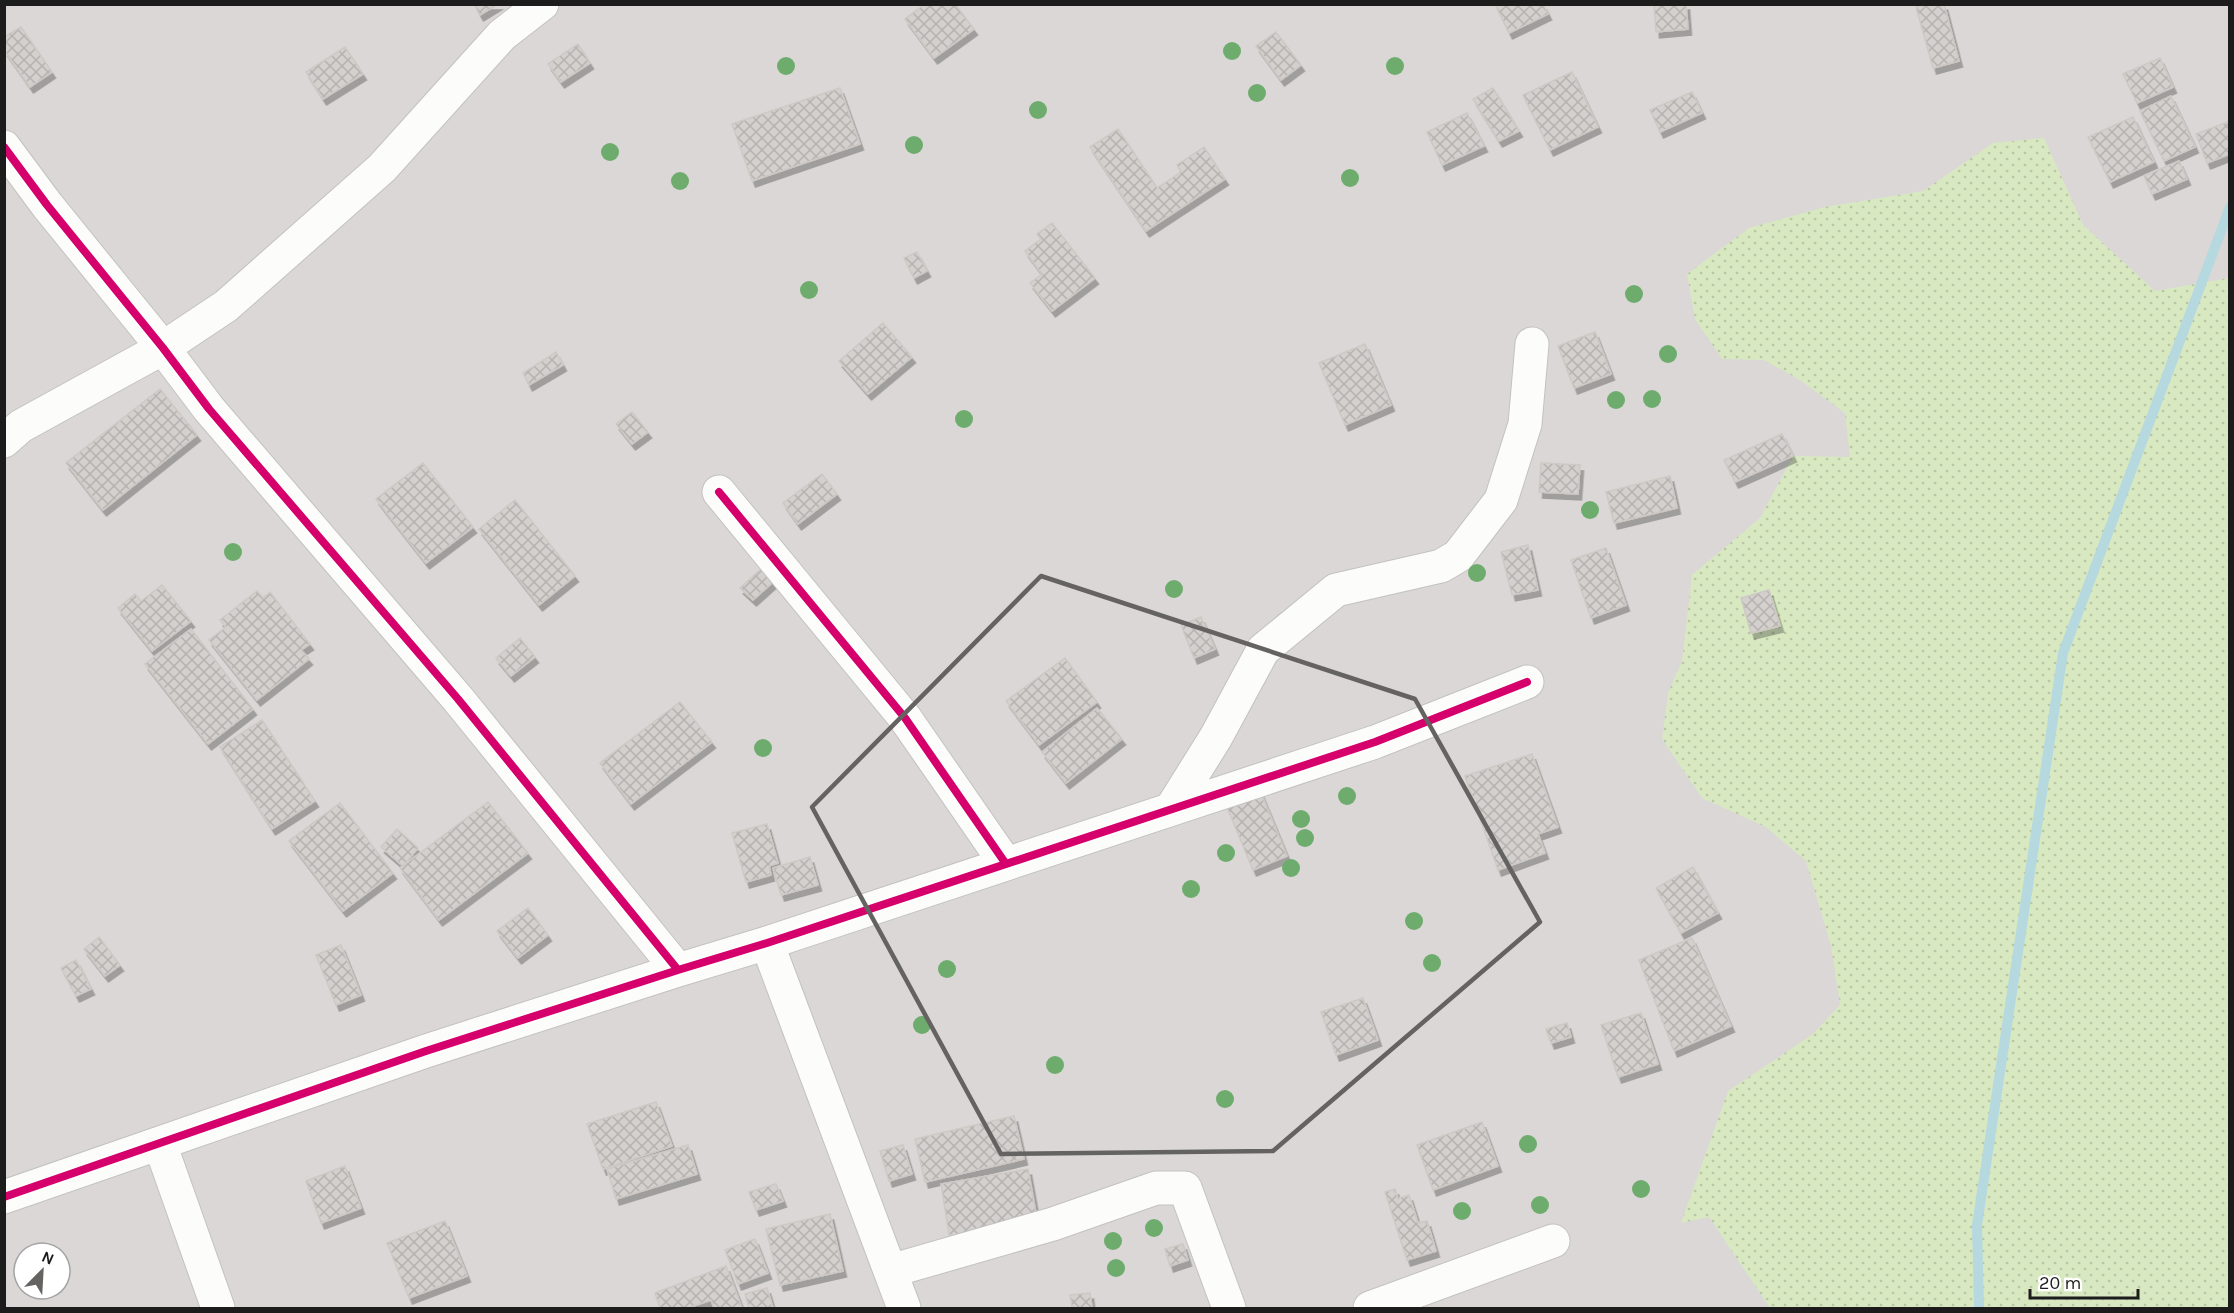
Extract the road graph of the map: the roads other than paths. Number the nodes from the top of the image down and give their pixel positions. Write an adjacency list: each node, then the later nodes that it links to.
1 (542, 4): 4 (street)
2 (4, 147): 4 (street)
3 (1532, 344): 8 (street)
4 (164, 348): 5 (street); 11 (street)
5 (4, 441)
6 (719, 492): 9 (street)
7 (1527, 682): 8 (street)
8 (1171, 809): 9 (street)
9 (1006, 864): 10 (street)
10 (767, 943): 11 (street); 15 (street)
11 (678, 970): 12 (street)
12 (160, 1144): 13 (street); 16 (street)
13 (4, 1197)
14 (1553, 1241): 19 (street)
15 (890, 1271): 17 (street); 18 (street)
16 (218, 1308)
17 (904, 1308)
18 (1229, 1308)
19 (1370, 1308)

